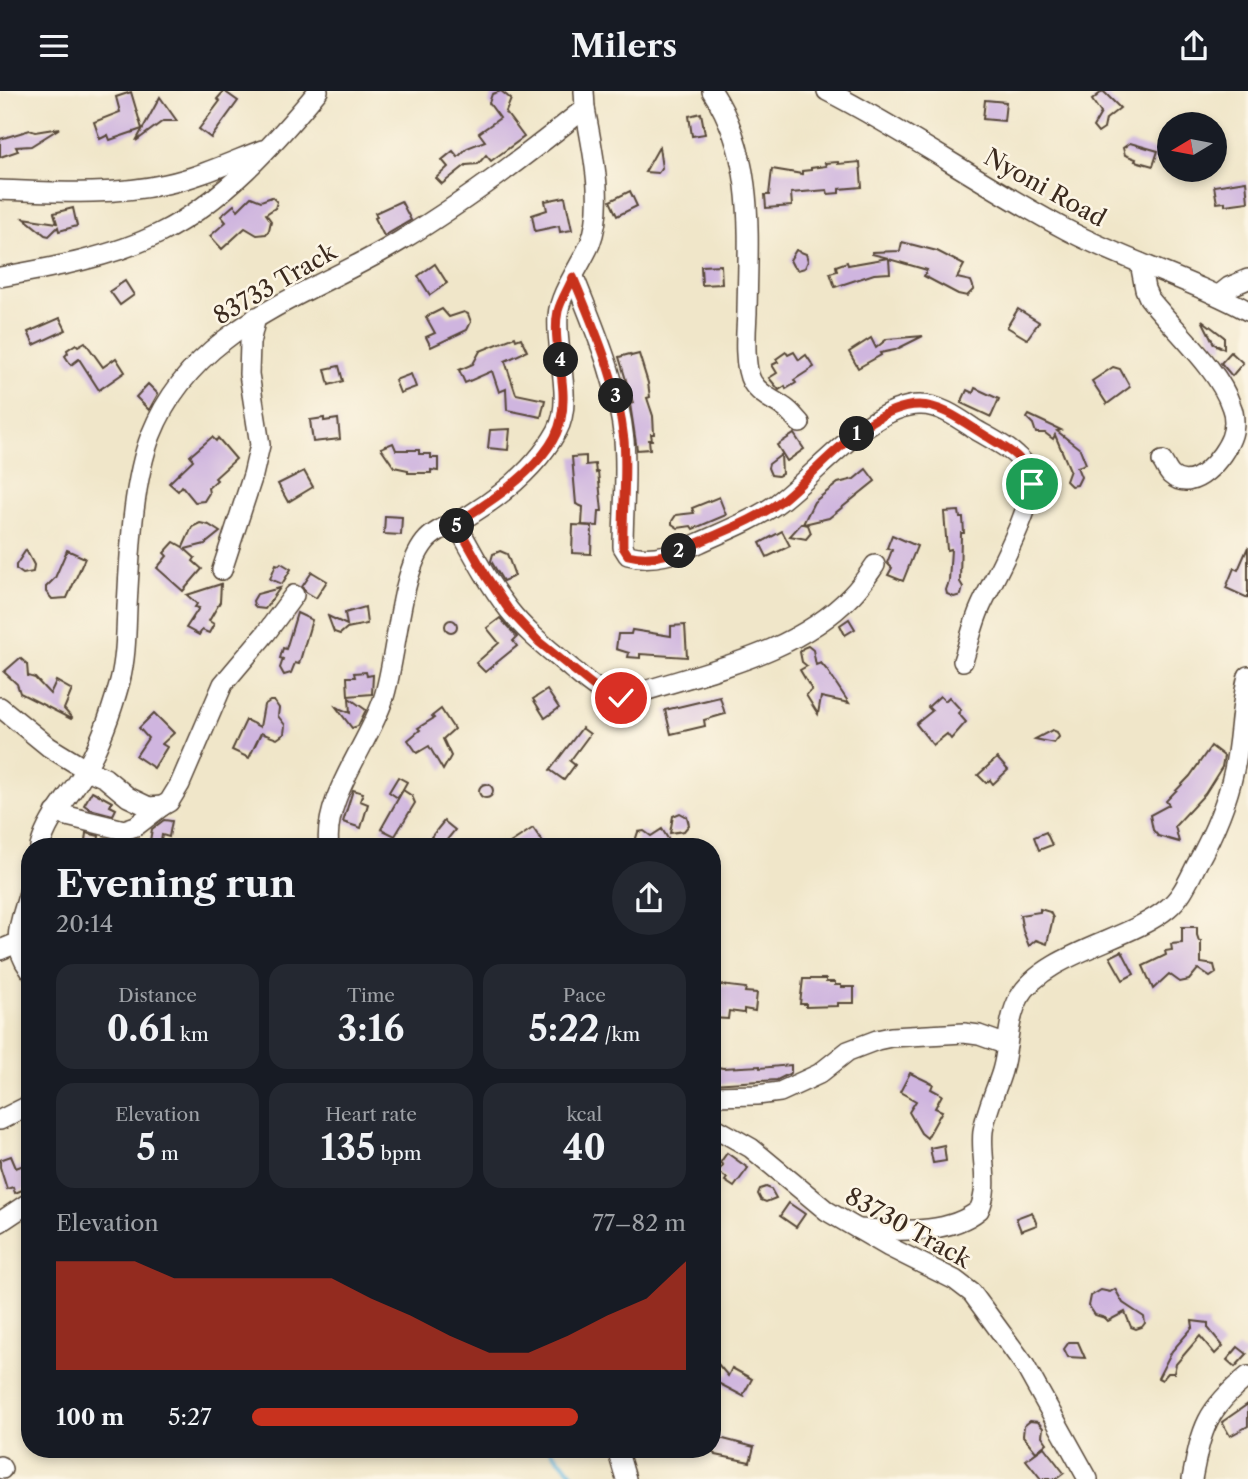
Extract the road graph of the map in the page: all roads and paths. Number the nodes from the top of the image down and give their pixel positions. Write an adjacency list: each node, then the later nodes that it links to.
1 (318, 91): 5 (street)
2 (712, 91): 14 (street)
3 (827, 91): 7 (street, Nyoni Road)
4 (584, 99): 9 (street); 13 (street, 83733 Track)
5 (271, 147): 6 (street); 8 (street)
6 (0, 190)
7 (1140, 263): 11 (street, Nyoni Road); 15 (street)
8 (0, 277)
9 (573, 277): 16 (street); 20 (street)
10 (1248, 279): 11 (street)
11 (1219, 295): 12 (street, Nyoni Road)
12 (1248, 311)
13 (256, 317): 18 (street); 23 (street, 83733 Track)
14 (800, 423)
15 (1162, 461)
16 (456, 523): 17 (street); 27 (street)
17 (875, 565)
18 (222, 570)
19 (294, 595): 24 (street)
20 (963, 661)
21 (1248, 676): 31 (street)
22 (0, 707): 23 (street)
23 (85, 769): 24 (street); 25 (street, 83733 Track)
24 (162, 806): 25 (street)
25 (55, 813): 26 (street, 83733 Track)
26 (44, 838)
27 (329, 838)
28 (21, 920): 29 (street)
29 (8, 947): 30 (street)
30 (21, 959)
31 (1007, 1045): 32 (street); 38 (street)
32 (721, 1096)
33 (21, 1110): 34 (street)
34 (0, 1120)
35 (721, 1131): 38 (street, 83730 Track)
36 (21, 1208): 37 (street)
37 (0, 1222)
38 (858, 1229): 42 (street, 83730 Track)
39 (1248, 1376): 43 (street)
40 (620, 1458): 41 (street)
41 (626, 1479)
42 (1088, 1479)
43 (1192, 1479)

